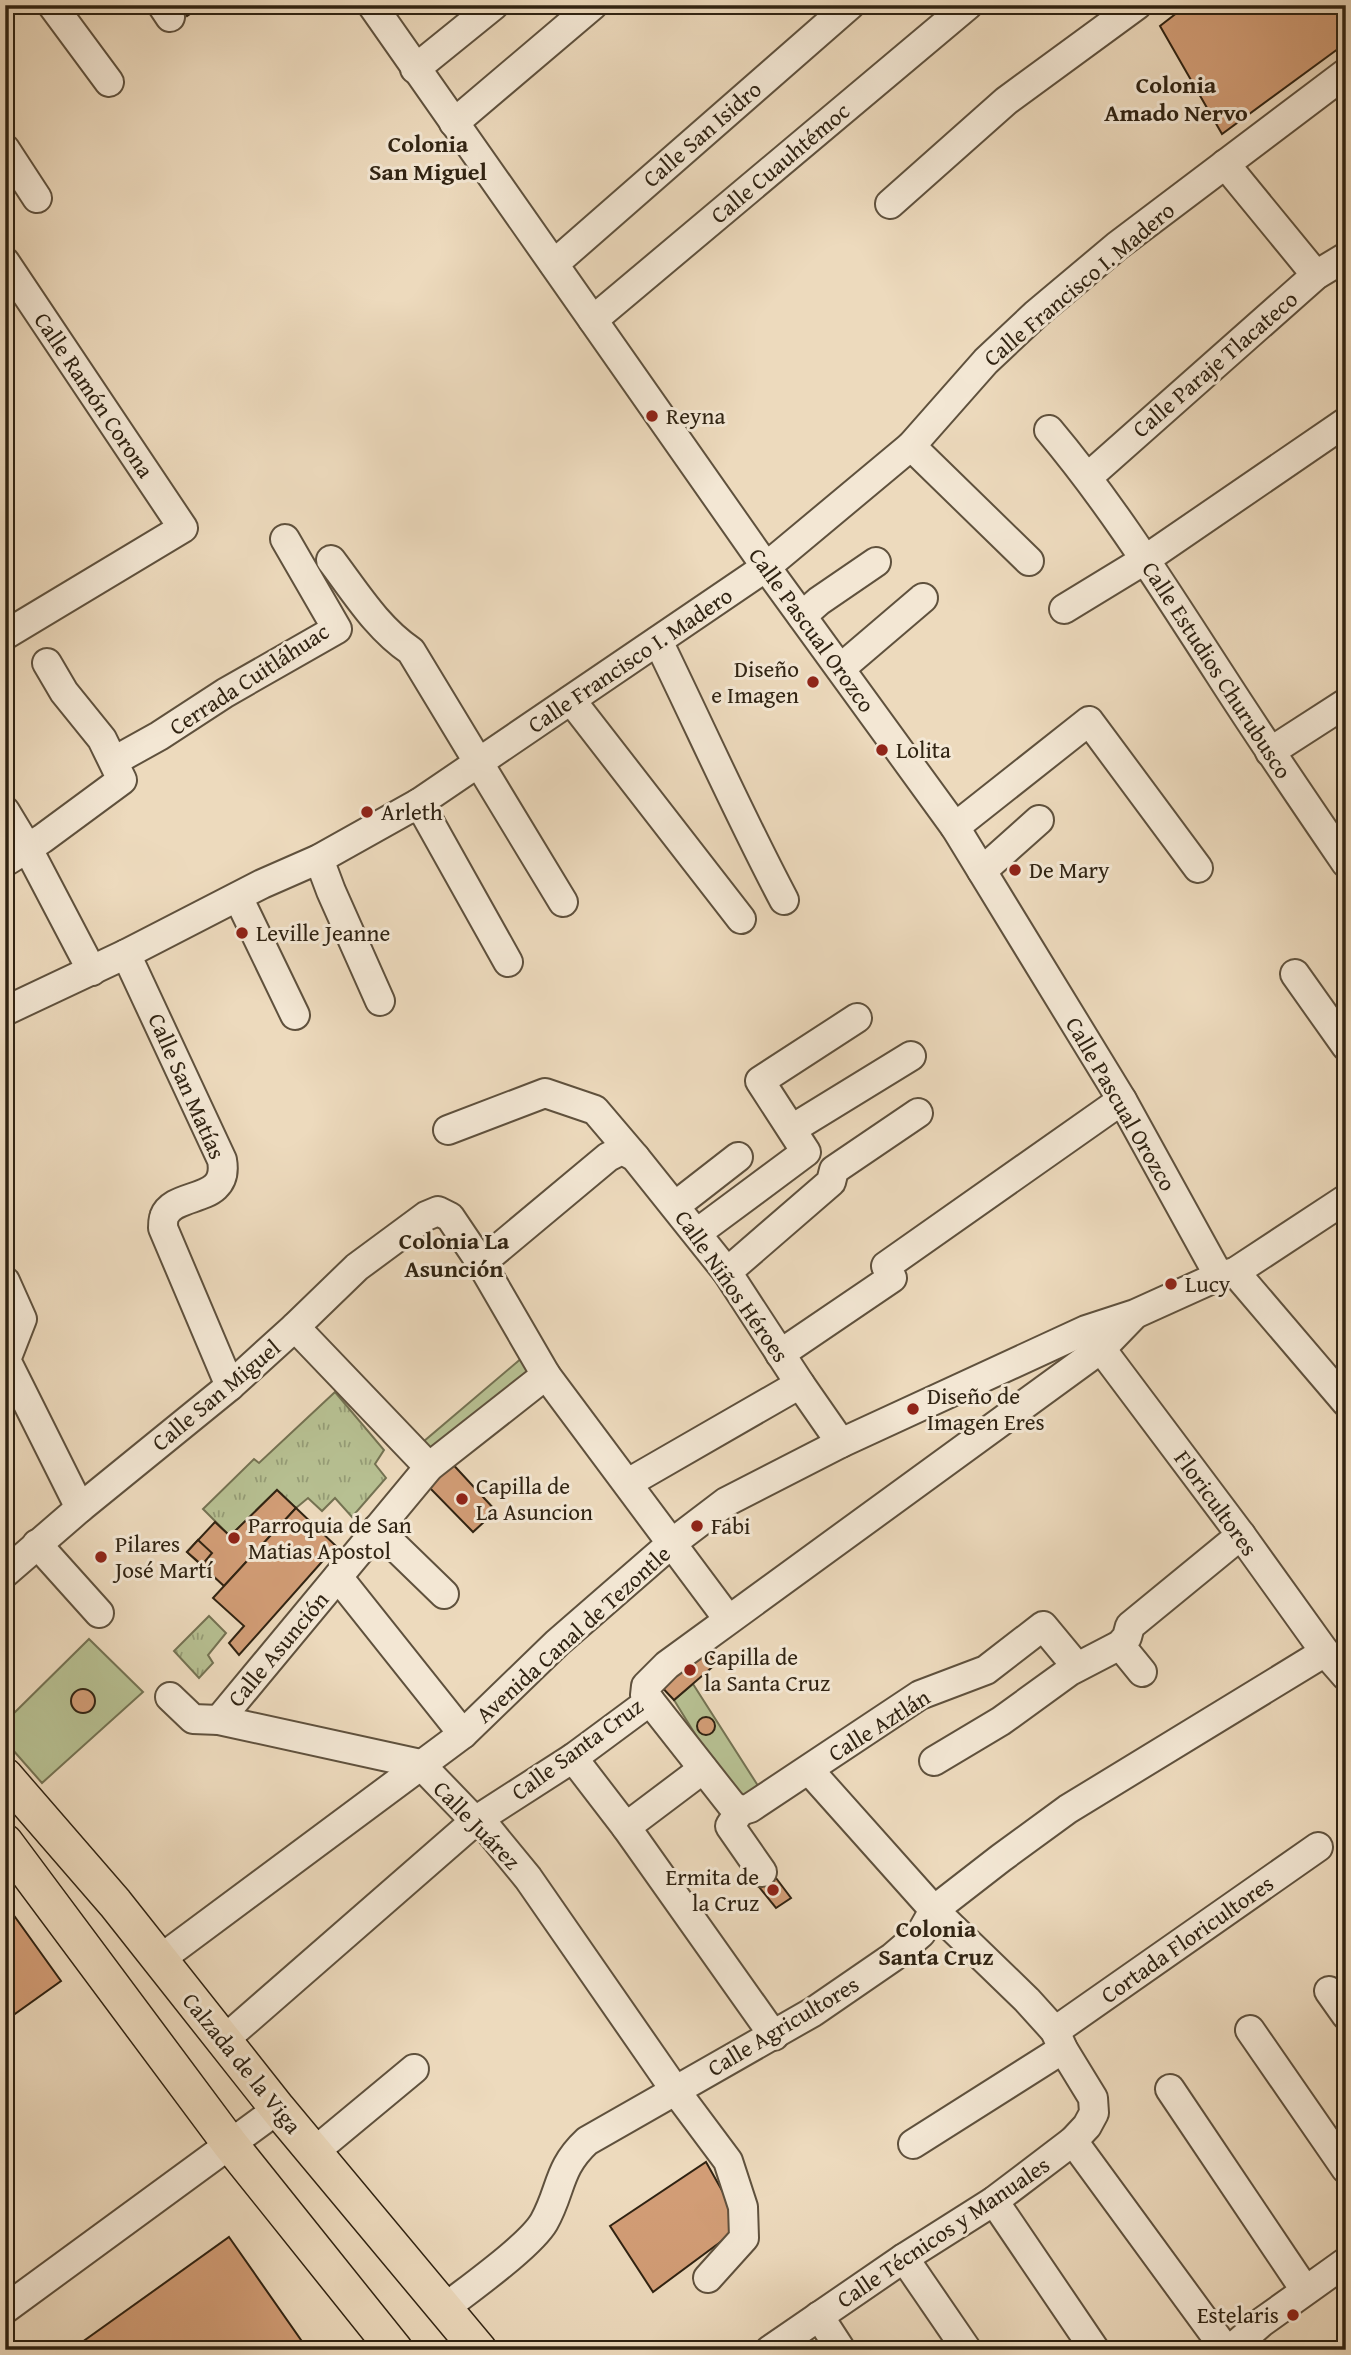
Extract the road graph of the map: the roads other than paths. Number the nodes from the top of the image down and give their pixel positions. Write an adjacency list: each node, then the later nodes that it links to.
1 (52, 5): 10 (street)
2 (372, 5): 8 (street, Calle Pascual Orozco)
3 (494, 5): 8 (street)
4 (593, 5): 11 (street)
5 (850, 5): 18 (street, Calle San Isidro)
6 (968, 5): 20 (street, Calle Cuauhtémoc)
7 (1137, 5): 15 (street)
8 (415, 69): 11 (street, Calle Pascual Orozco)
9 (1346, 73): 13 (street, Calle Francisco I. Madero)
10 (109, 82)
11 (454, 123): 18 (street, Calle Pascual Orozco)
12 (5, 149): 14 (street)
13 (1225, 164): 19 (street); 23 (street, Calle Francisco I. Madero)
14 (37, 198)
15 (890, 204)
16 (1346, 257): 19 (street, Calle Paraje Tlacateco)
17 (5, 262): 34 (street, Calle Ramón Corona)
18 (554, 264): 20 (street, Calle Pascual Orozco)
19 (1317, 275): 24 (street, Calle Paraje Tlacateco)
20 (593, 320): 30 (street, Calle Pascual Orozco)
21 (1346, 422): 26 (street)
22 (1048, 430): 24 (street, Calle Estudios Churubusco)
23 (911, 446): 28 (street); 30 (street, Calle Francisco I. Madero)
24 (1088, 477): 26 (street, Calle Estudios Churubusco)
25 (285, 539): 42 (street, Cerrada Cuitláhuac)
26 (1146, 559): 32 (street); 40 (street, Calle Estudios Churubusco)
27 (331, 560): 41 (street)
28 (1029, 561)
29 (876, 562): 33 (street)
30 (766, 568): 33 (street, Calle Pascual Orozco); 35 (street, Calle Francisco I. Madero)
31 (923, 598): 37 (street)
32 (1064, 609)
33 (802, 616): 37 (street, Calle Pascual Orozco)
34 (5, 635)
35 (658, 641): 38 (street, Calle Francisco I. Madero); 53 (street)
36 (47, 663): 42 (street)
37 (841, 668): 46 (street, Calle Pascual Orozco)
38 (571, 700): 41 (street, Calle Francisco I. Madero); 55 (street)
39 (1346, 703): 40 (street)
40 (1270, 752): 49 (street, Calle Estudios Churubusco)
41 (478, 763): 43 (street, Calle Francisco I. Madero); 54 (street)
42 (118, 770): 47 (street)
43 (419, 803): 48 (street, Calle Francisco I. Madero); 57 (street)
44 (5, 811): 47 (street)
45 (1039, 820): 51 (street)
46 (955, 827): 50 (street); 51 (street, Calle Pascual Orozco)
47 (17, 855): 58 (street)
48 (319, 859): 52 (street, Calle Francisco I. Madero); 60 (street)
49 (1346, 863)
50 (1198, 868)
51 (982, 871): 66 (street, Calle Pascual Orozco)
52 (238, 897): 56 (street, Calle Francisco I. Madero); 62 (street)
53 (783, 900)
54 (563, 902)
55 (741, 919)
56 (126, 954): 58 (street, Calle Francisco I. Madero); 84 (street, Calle San Matías)
57 (508, 962)
58 (92, 971): 61 (street, Calle Francisco I. Madero)
59 (1295, 974): 64 (street)
60 (380, 1002)
61 (5, 1011)
62 (295, 1014)
63 (857, 1018): 69 (street)
64 (1346, 1046)
65 (911, 1056): 69 (street)
66 (1122, 1100): 77 (street, Calle Pascual Orozco); 81 (street)
67 (918, 1114): 76 (street)
68 (448, 1130): 70 (street, Calle Niños Héroes)
69 (799, 1141): 74 (street)
70 (622, 1157): 73 (street, Calle Niños Héroes); 75 (street)
71 (738, 1157): 73 (street)
72 (1346, 1199): 77 (street, Avenida Canal de Tezontle)
73 (675, 1206): 74 (street, Calle Niños Héroes)
74 (697, 1233): 76 (street, Calle Niños Héroes)
75 (481, 1263): 79 (street, Calle San Miguel); 82 (street)
76 (727, 1272): 81 (street, Calle Niños Héroes)
77 (1227, 1274): 80 (street, Avenida Canal de Tezontle); 85 (street, Calle Pascual Orozco)
78 (5, 1281): 89 (street)
79 (295, 1327): 84 (street, Calle San Miguel); 87 (street)
80 (1094, 1339): 86 (street, Avenida Canal de Tezontle); 91 (street, Floricultores); 98 (street, Calle Santa Cruz)
81 (780, 1354): 83 (street, Calle Niños Héroes)
82 (546, 1375): 87 (street, Calle Asunción); 88 (street)
83 (800, 1384): 86 (street, Calle Niños Héroes); 88 (street)
84 (230, 1386): 89 (street, Calle San Miguel)
85 (1346, 1402)
86 (841, 1443): 92 (street, Avenida Canal de Tezontle)
87 (429, 1467): 90 (street, Calle Asunción)
88 (628, 1483): 92 (street)
89 (80, 1508): 93 (street, Calle San Miguel)
90 (377, 1529): 95 (street, Calle Asunción); 96 (street)
91 (1241, 1535): 99 (street); 100 (street, Floricultores)
92 (672, 1543): 98 (street); 107 (street, Avenida Canal de Tezontle)
93 (37, 1544): 94 (street, Calle San Miguel); 97 (street)
94 (5, 1573)
95 (338, 1577): 106 (street, Calle Asunción); 107 (street)
96 (444, 1594)
97 (99, 1613)
98 (728, 1619): 105 (street, Calle Santa Cruz)
99 (1120, 1645): 101 (street); 102 (street)
100 (1325, 1652): 103 (street, Floricultores); 120 (street, Calle Agricultores)
101 (1077, 1667): 109 (street); 112 (street, Calle Aztlán)
102 (1142, 1672)
103 (1346, 1676)
104 (170, 1697): 106 (street, Calle Juárez)
105 (650, 1701): 108 (street, Calle Santa Cruz); 111 (street)
106 (219, 1720): 110 (street, Calle Juárez)
107 (463, 1734): 110 (street, Avenida Canal de Tezontle)
108 (573, 1758): 115 (street, Calle Santa Cruz); 116 (street)
109 (934, 1761)
110 (420, 1764): 115 (street, Calle Juárez); 121 (street, Avenida Canal de Tezontle)
111 (703, 1769): 114 (street); 116 (street)
112 (809, 1770): 114 (street, Calle Aztlán); 120 (street)
113 (8, 1783): 121 (main road, Calzada de la Viga)
114 (740, 1811): 119 (street)
115 (475, 1821): 126 (street, Calle Santa Cruz); 130 (street, Calle Juárez)
116 (626, 1827): 125 (street)
117 (5, 1842): 133 (main road)
118 (1318, 1847): 127 (street, Cortada Floricultores)
119 (762, 1872)
120 (934, 1910): 125 (street, Calle Agricultores); 127 (street)
121 (159, 1960): 126 (main road, Calzada de la Viga)
122 (1329, 1991): 123 (street)
123 (1346, 2015)
124 (1250, 2030): 136 (street)
125 (774, 2036): 130 (street, Calle Agricultores)
126 (224, 2040): 131 (main road, Calzada de la Viga)
127 (1059, 2040): 132 (street, Calle Técnicos y Manuales); 134 (street, Cortada Floricultores)
128 (414, 2069): 135 (street)
129 (1170, 2089): 141 (street)
130 (675, 2090): 140 (street, Calle Juárez); 142 (street, Calle Agricultores)
131 (278, 2109): 133 (street); 135 (main road, Calzada de la Viga)
132 (1073, 2141): 137 (street, Calle Técnicos y Manuales); 151 (street)
133 (230, 2144): 143 (street); 145 (main road)
134 (913, 2144)
135 (314, 2152): 142 (main road, Calzada de la Viga)
136 (1346, 2169)
137 (994, 2201): 138 (street, Calle Técnicos y Manuales); 150 (street)
138 (904, 2258): 144 (street, Calle Técnicos y Manuales); 149 (street)
139 (1346, 2262): 141 (street)
140 (708, 2278)
141 (1305, 2290): 151 (street)
142 (445, 2308): 146 (main road, Calzada de la Viga)
143 (5, 2309)
144 (819, 2316): 147 (street, Calle Técnicos y Manuales); 148 (street)
145 (395, 2350)
146 (479, 2350)
147 (770, 2350)
148 (841, 2350)
149 (967, 2350)
150 (1095, 2350)
151 (1228, 2350)

